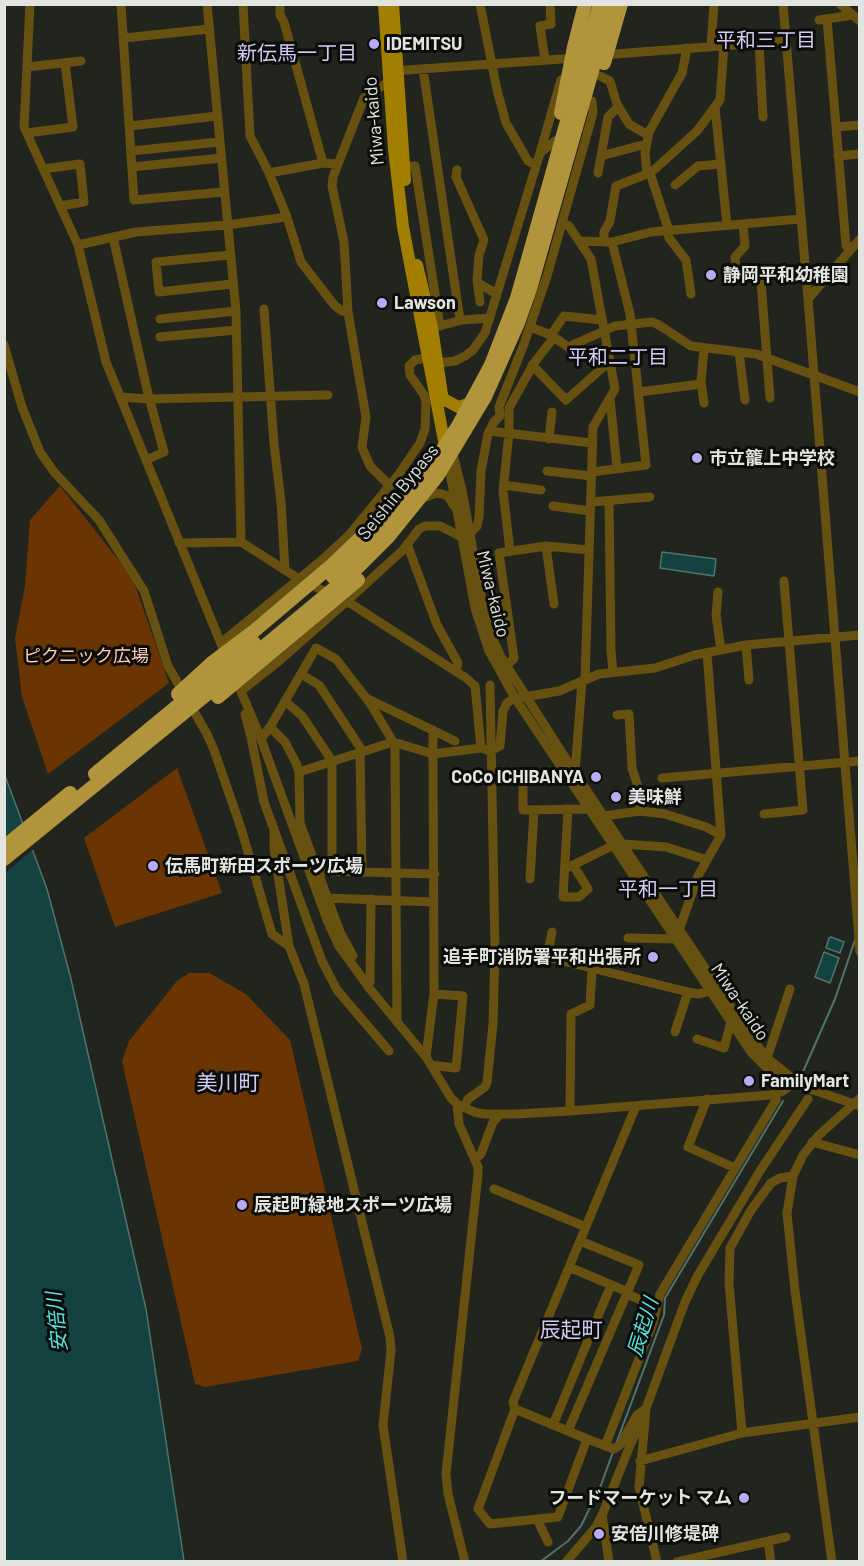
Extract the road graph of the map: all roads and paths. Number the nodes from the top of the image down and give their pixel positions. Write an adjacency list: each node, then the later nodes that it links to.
1 (30, 4): 31 (street)
2 (121, 4): 19 (street)
3 (207, 4): 18 (street)
4 (243, 4): 64 (street)
5 (280, 4): 56 (street)
6 (384, 4): 33 (main road, Miwa-kaido)
7 (393, 4): 33 (main road, Miwa-kaido)
8 (480, 4): 30 (street)
9 (550, 4): 27 (street)
10 (586, 4): 26 (highway)
11 (600, 4): 198 (highway, Seishin Bypass)
12 (611, 4): 200 (highway, Seishin Bypass)
13 (621, 4): 25 (highway)
14 (714, 4): 23 (street)
15 (783, 4): 20 (street)
16 (840, 4): 17 (street)
17 (856, 18): 43 (street)
18 (209, 29): 19 (street); 39 (street)
19 (124, 38): 42 (street)
20 (786, 41): 21 (street); 71 (street)
21 (759, 43): 22 (street); 40 (street)
22 (724, 45): 23 (street); 38 (street)
23 (711, 46): 24 (street)
24 (687, 48): 25 (street); 46 (street)
25 (606, 55): 26 (street); 34 (highway)
26 (572, 58): 27 (street); 47 (highway)
27 (545, 60): 30 (street)
28 (81, 61): 29 (street)
29 (65, 63): 31 (street); 44 (street)
30 (492, 64): 32 (street); 59 (street)
31 (27, 67): 44 (street)
32 (423, 69): 33 (street); 99 (street)
33 (391, 75): 57 (street); 61 (main road, Miwa-kaido); 103 (main road, Miwa-kaido)
34 (600, 76): 36 (highway); 37 (street)
35 (561, 80): 51 (street)
36 (592, 101): 48 (street); 110 (highway)
37 (618, 107): 45 (street); 46 (street)
38 (716, 107): 58 (street); 66 (street)
39 (217, 116): 42 (street); 49 (street)
40 (763, 117)
41 (860, 125): 43 (street)
42 (130, 126): 50 (street)
43 (836, 127): 54 (street)
44 (27, 133): 62 (street)
45 (604, 138): 48 (street); 53 (street)
46 (647, 139): 53 (street); 66 (street)
47 (555, 141): 51 (street); 128 (highway)
48 (585, 141): 72 (street)
49 (219, 142): 50 (street); 55 (street)
50 (131, 152): 60 (street)
51 (540, 153): 59 (street)
52 (860, 154): 54 (street)
53 (601, 156): 65 (street)
54 (838, 156): 82 (street)
55 (221, 158): 60 (street); 68 (street)
56 (323, 162): 57 (street); 64 (street)
57 (338, 164): 96 (street)
58 (721, 164): 67 (street); 75 (street)
59 (536, 165): 90 (street)
60 (132, 167): 68 (street)
61 (404, 167): 84 (street); 85 (main road, Miwa-kaido)
62 (43, 169): 69 (street); 69 (street)
63 (457, 170): 88 (street)
64 (269, 173): 70 (street)
65 (598, 173)
66 (648, 173): 76 (street); 80 (street)
67 (675, 185)
68 (224, 192): 74 (street)
69 (60, 206): 81 (street)
70 (287, 217): 74 (street); 96 (street)
71 (800, 219): 73 (street); 92 (street)
72 (562, 223): 79 (street); 102 (street)
73 (743, 224): 75 (street); 86 (street)
74 (226, 225): 77 (street); 83 (street)
75 (727, 225): 76 (street)
76 (668, 231): 80 (street); 91 (street)
77 (113, 237): 81 (street); 125 (street)
78 (860, 239): 82 (street)
79 (579, 241): 80 (street); 101 (street)
80 (608, 242): 100 (street)
81 (78, 245): 121 (street)
82 (849, 251): 92 (street)
83 (230, 255): 89 (street); 89 (street)
84 (429, 257): 85 (street); 103 (street)
85 (416, 259): 103 (main road, Miwa-kaido)
86 (736, 267)
87 (760, 269): 111 (street)
88 (478, 283): 90 (street); 93 (street)
89 (232, 284): 95 (street)
90 (497, 294): 97 (street)
91 (691, 294)
92 (807, 299): 115 (street)
93 (480, 302)
94 (264, 309): 120 (street)
95 (236, 311): 98 (street); 104 (street)
96 (348, 312): 141 (street)
97 (490, 318): 99 (street); 112 (street)
98 (160, 319)
99 (460, 320): 103 (street)
100 (632, 324): 101 (street); 108 (street); 117 (street)
101 (603, 325): 105 (street); 105 (street); 113 (street)
102 (530, 327): 105 (street); 110 (street)
103 (431, 328): 112 (main road, Miwa-kaido)
104 (236, 330): 106 (street); 122 (street)
105 (553, 336): 114 (street)
106 (160, 337)
107 (4, 345): 226 (street)
108 (704, 348): 109 (street); 116 (street)
109 (739, 352): 111 (street); 127 (street)
110 (517, 354): 114 (street); 131 (street); 135 (highway)
111 (766, 358): 115 (street); 124 (street)
112 (432, 361): 123 (main road, Miwa-kaido); 135 (main road, Miwa-kaido); 141 (street)
113 (609, 362): 114 (street); 126 (street)
114 (533, 364): 132 (street)
115 (815, 375): 118 (street); 163 (street)
116 (701, 384): 117 (street); 129 (street)
117 (639, 392): 137 (street)
118 (860, 392)
119 (328, 395): 120 (street)
120 (271, 396): 122 (street); 156 (street)
121 (120, 397): 125 (street); 136 (street)
122 (237, 397): 125 (street); 150 (street)
123 (442, 398): 128 (main road); 135 (main road, Miwa-kaido)
124 (770, 398)
125 (149, 399): 136 (street)
126 (610, 399): 134 (street); 137 (street)
127 (745, 400)
128 (475, 402): 135 (highway)
129 (704, 403)
130 (552, 412): 133 (street)
131 (489, 431): 132 (street); 149 (street)
132 (509, 433): 133 (street); 140 (street)
133 (549, 439): 134 (street)
134 (592, 443): 139 (street)
135 (450, 455): 143 (highway); 148 (street, Miwa-kaido); 149 (street, Miwa-kaido); 198 (highway)
136 (146, 460): 151 (street)
137 (617, 468): 139 (street)
138 (547, 471): 139 (street)
139 (592, 474): 147 (street)
140 (504, 485): 142 (street); 155 (street)
141 (390, 486): 157 (street)
142 (541, 490)
143 (426, 497): 148 (street); 200 (highway)
144 (650, 497): 145 (street)
145 (609, 501): 147 (street); 171 (street)
146 (553, 506): 147 (street)
147 (590, 506): 154 (street)
148 (456, 511): 149 (street, Miwa-kaido)
149 (465, 535): 152 (street); 169 (street, Miwa-kaido); 179 (street, Miwa-kaido)
150 (241, 542): 151 (street); 156 (street)
151 (179, 543): 165 (street)
152 (407, 544): 160 (street); 170 (street)
153 (546, 546): 154 (street); 155 (street); 161 (street)
154 (589, 550): 173 (street)
155 (510, 551): 169 (street)
156 (285, 569): 157 (street)
157 (299, 579): 160 (street); 165 (street)
158 (784, 581): 164 (street)
159 (718, 592): 167 (street)
160 (346, 602): 170 (street); 176 (street)
161 (554, 604)
162 (860, 635): 163 (street)
163 (835, 636): 164 (street); 191 (street)
164 (789, 640): 166 (street); 193 (street)
165 (221, 643): 176 (street)
166 (746, 645): 167 (street); 174 (street)
167 (721, 650): 168 (street)
168 (707, 653): 171 (street); 195 (street)
169 (506, 667): 177 (street, Miwa-kaido)
170 (456, 671): 187 (street)
171 (614, 672): 173 (street)
172 (301, 674): 178 (street); 180 (street); 188 (street)
173 (583, 680): 177 (street); 196 (street)
174 (749, 680)
175 (490, 685): 187 (street)
176 (242, 692): 184 (street); 207 (street)
177 (525, 695): 179 (street); 196 (street, Miwa-kaido)
178 (365, 697): 183 (street); 186 (street)
179 (515, 698): 187 (street); 202 (street, Miwa-kaido)
180 (285, 701): 182 (street); 190 (street)
181 (617, 715): 204 (street)
182 (270, 727): 184 (street); 194 (street)
183 (433, 730): 185 (street); 189 (street)
184 (261, 739): 231 (street)
185 (455, 741)
186 (393, 742): 188 (street); 189 (street); 216 (street)
187 (486, 749): 189 (street); 227 (street)
188 (362, 752): 190 (street); 215 (street)
189 (433, 754): 217 (street)
190 (332, 761): 194 (street); 214 (street)
191 (845, 761): 192 (street); 193 (street); 228 (street)
192 (860, 761)
193 (800, 765): 195 (street); 205 (street)
194 (299, 771): 213 (street)
195 (716, 772): 197 (street); 208 (street)
196 (575, 773): 206 (street, Miwa-kaido)
197 (662, 778)
198 (80, 786): 210 (highway, Seishin Bypass)
199 (523, 786): 203 (street)
200 (72, 804): 211 (highway, Seishin Bypass)
201 (568, 809): 202 (street); 203 (street); 209 (street)
202 (589, 809): 209 (street, Miwa-kaido)
203 (534, 810): 218 (street)
204 (640, 811): 206 (street); 208 (street)
205 (764, 814)
206 (604, 816): 209 (street, Miwa-kaido)
207 (274, 828): 226 (street); 240 (street)
208 (722, 835): 212 (street)
209 (618, 845): 212 (street); 224 (street, Miwa-kaido)
210 (4, 847)
211 (4, 859)
212 (707, 860): 224 (street)
213 (318, 871): 214 (street); 219 (street)
214 (332, 872): 215 (street)
215 (362, 872): 216 (street)
216 (395, 873): 217 (street); 221 (street)
217 (435, 874): 222 (street)
218 (530, 879)
219 (327, 898): 220 (street); 231 (street)
220 (371, 899): 221 (street); 231 (street)
221 (396, 900): 222 (street); 236 (street)
222 (434, 902): 235 (street)
223 (552, 932): 229 (street)
224 (677, 935): 225 (street); 233 (street, Miwa-kaido); 242 (street, Miwa-kaido)
225 (628, 938)
226 (289, 946): 281 (street)
227 (495, 950): 229 (street); 250 (street)
228 (860, 952)
229 (547, 957): 230 (street)
230 (592, 970): 234 (street); 252 (street)
231 (370, 986): 236 (street)
232 (790, 989): 242 (street)
233 (711, 991): 234 (street); 237 (street, Miwa-kaido)
234 (688, 992): 238 (street)
235 (434, 994): 241 (street); 243 (street)
236 (397, 1022): 241 (street)
237 (731, 1022): 239 (street); 244 (street, Miwa-kaido)
238 (675, 1032)
239 (697, 1040)
240 (389, 1051)
241 (426, 1057): 243 (street)
242 (767, 1058): 245 (street, Miwa-kaido)
243 (431, 1065): 250 (street)
244 (788, 1082): 245 (street, Miwa-kaido); 246 (street)
245 (807, 1088): 249 (street, Miwa-kaido)
246 (777, 1093): 247 (street); 257 (street)
247 (707, 1099): 251 (street); 257 (street)
248 (808, 1099): 267 (street)
249 (857, 1103): 254 (street)
250 (460, 1106): 253 (street); 256 (street)
251 (636, 1106): 252 (street); 260 (street)
252 (570, 1112): 253 (street)
253 (500, 1114): 256 (street)
254 (812, 1142): 255 (street); 258 (street)
255 (860, 1155)
256 (475, 1159): 282 (street)
257 (735, 1168): 265 (street)
258 (794, 1176): 269 (street); 272 (street)
259 (494, 1189): 260 (street)
260 (586, 1227): 261 (street)
261 (580, 1241): 262 (street); 264 (street)
262 (569, 1267): 263 (street); 266 (street)
263 (611, 1285): 264 (street); 270 (street)
264 (628, 1293): 265 (street); 271 (street)
265 (657, 1307): 274 (street)
266 (515, 1409): 270 (street); 277 (street)
267 (646, 1409): 274 (street); 275 (street); 276 (street)
268 (860, 1417): 269 (street)
269 (813, 1424): 272 (street); 288 (street)
270 (553, 1425): 271 (street)
271 (568, 1431): 273 (street)
272 (742, 1433): 275 (street)
273 (587, 1439): 274 (street); 277 (street)
274 (605, 1446)
275 (640, 1461): 285 (street)
276 (602, 1515): 283 (street); 284 (street)
277 (537, 1520): 280 (street)
278 (786, 1537): 279 (street)
279 (768, 1541): 286 (street); 287 (street)
280 (548, 1542)
281 (402, 1562)
282 (465, 1562)
283 (566, 1562)
284 (609, 1562)
285 (657, 1562)
286 (676, 1562)
287 (771, 1562)
288 (832, 1562)

